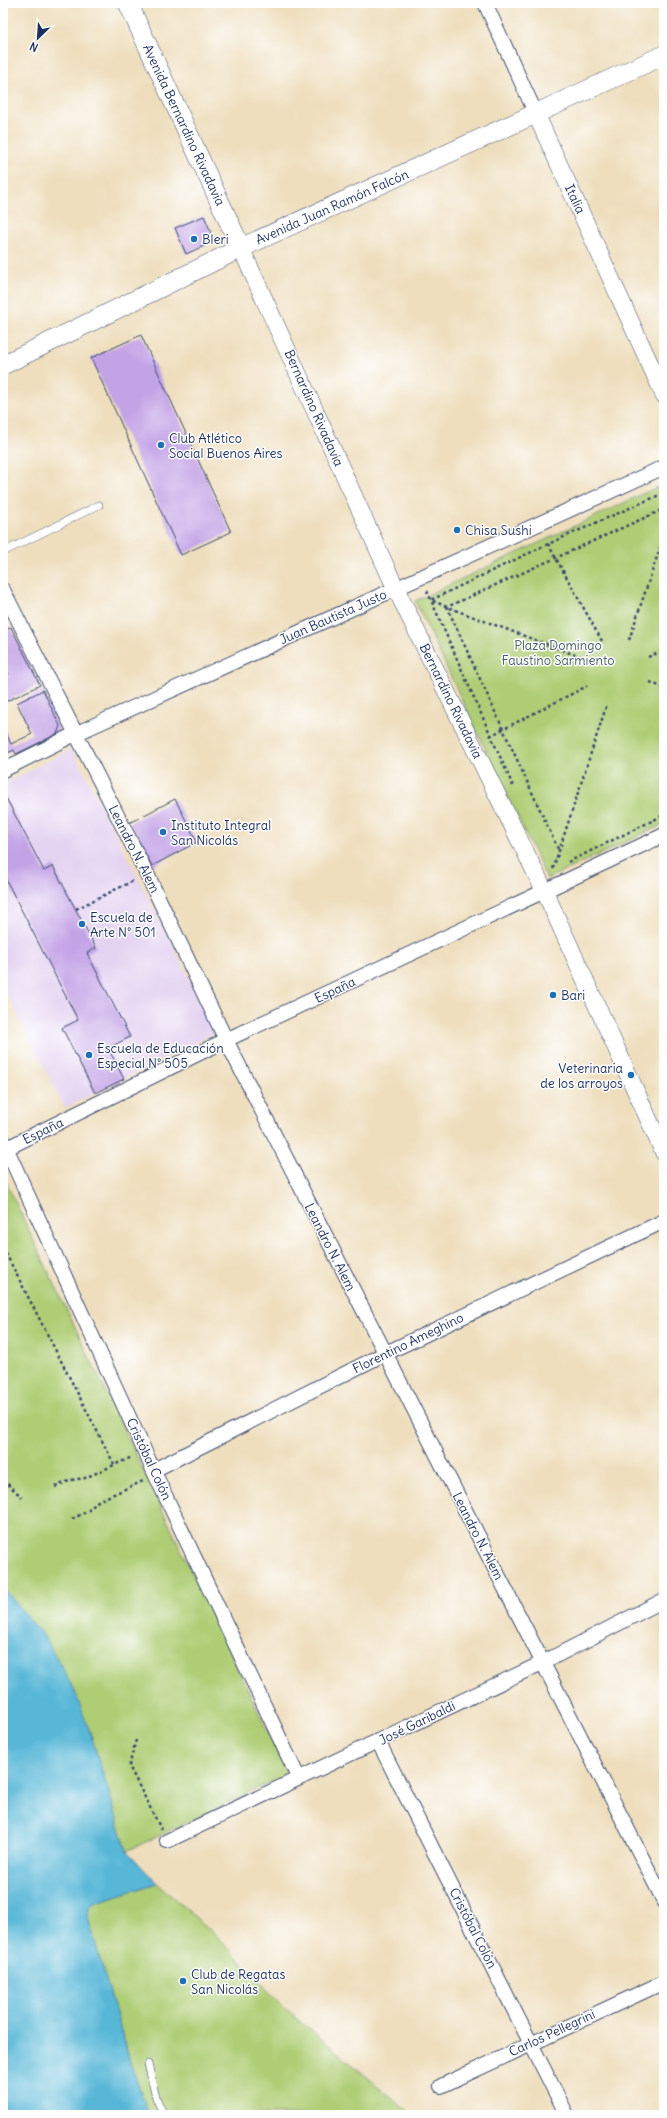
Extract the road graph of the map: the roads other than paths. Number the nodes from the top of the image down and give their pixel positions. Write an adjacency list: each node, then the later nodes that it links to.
1 (128, 3): 5 (main road, Avenida Bernardino Rivadavia)
2 (485, 3): 4 (street, Italia)
3 (664, 55): 4 (main road, Avenida Juan Ramón Falcón)
4 (536, 114): 5 (main road, Avenida Juan Ramón Falcón); 7 (street, Italia)
5 (241, 248): 6 (main road, Avenida Juan Ramón Falcón); 11 (street, Bernardino Rivadavia)
6 (3, 365)
7 (664, 395)
8 (664, 467): 11 (street, Juan Bautista Justo)
9 (99, 505): 10 (lane)
10 (3, 552)
11 (396, 588): 13 (street, Juan Bautista Justo); 16 (street, Bernardino Rivadavia)
12 (3, 590): 13 (street, Leandro N. Alem)
13 (75, 734): 14 (street, Juan Bautista Justo); 17 (street, Leandro N. Alem)
14 (3, 770)
15 (664, 835): 16 (street, España)
16 (545, 892): 17 (street, España); 19 (street, Bernardino Rivadavia)
17 (226, 1040): 18 (street, España); 21 (street, Leandro N. Alem)
18 (4, 1146): 22 (street, Cristóbal Colón)
19 (664, 1153)
20 (664, 1221): 21 (street, Florentino Ameghino)
21 (384, 1354): 22 (street, Florentino Ameghino); 24 (street, Leandro N. Alem)
22 (155, 1473): 26 (street, Cristóbal Colón)
23 (664, 1600): 24 (street, José Garibaldi)
24 (542, 1663): 25 (street, José Garibaldi); 28 (street, Leandro N. Alem)
25 (378, 1741): 26 (street, José Garibaldi); 30 (street, Cristóbal Colón)
26 (298, 1778): 27 (street, José Garibaldi)
27 (168, 1841)
28 (664, 1901)
29 (664, 1982): 30 (street, Carlos Pellegrini)
30 (531, 2043): 32 (street, Carlos Pellegrini); 34 (street, Cristóbal Colón)
31 (148, 2064): 33 (lane)
32 (441, 2086)
33 (164, 2115)
34 (567, 2115)

